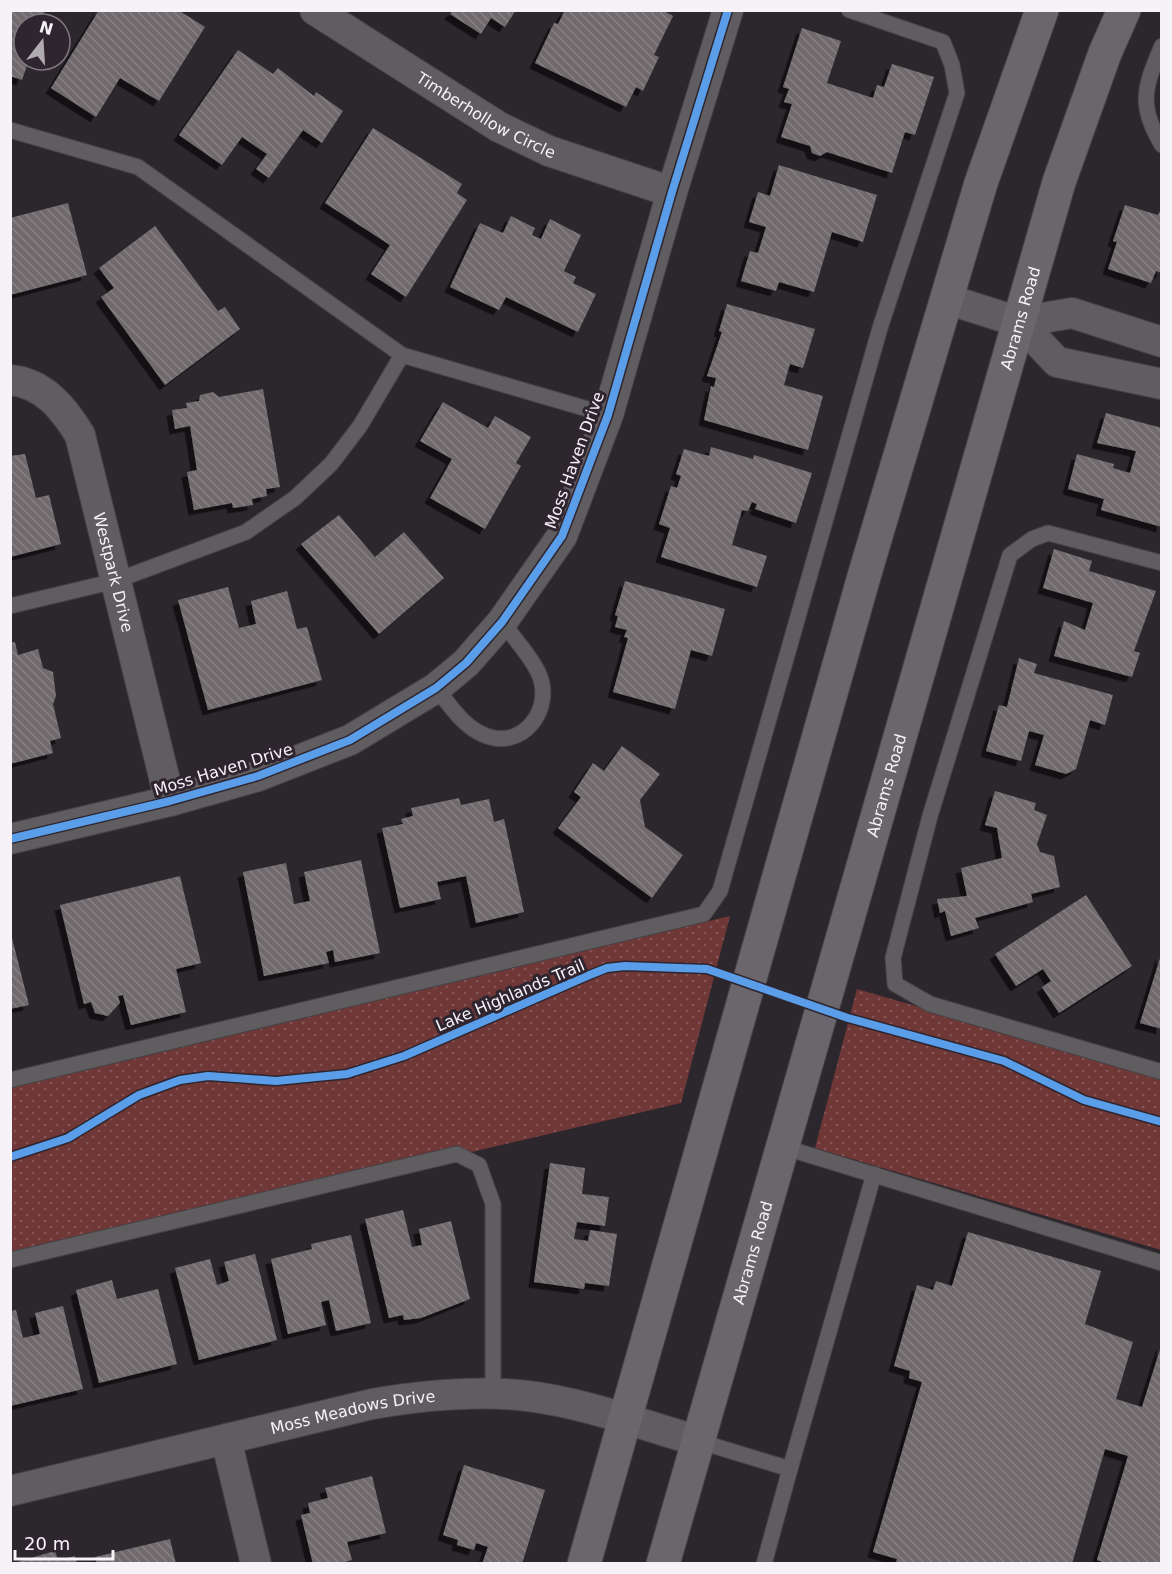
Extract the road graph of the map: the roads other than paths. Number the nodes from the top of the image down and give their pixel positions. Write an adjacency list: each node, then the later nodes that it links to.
1 (315, 10): 9 (street, Timberhollow Circle)
2 (728, 10): 9 (street, Moss Haven Drive)
3 (849, 10): 25 (lane)
4 (1042, 10): 10 (main road)
5 (1124, 10): 11 (main road, Abrams Road)
6 (1161, 46): 8 (lane)
7 (10, 130): 13 (lane)
8 (1161, 145)
9 (672, 192): 16 (street, Moss Haven Drive)
10 (946, 299): 11 (street); 31 (main road)
11 (1018, 322): 12 (street); 15 (street); 26 (main road, Abrams Road)
12 (1161, 342)
13 (402, 356): 16 (lane); 18 (lane)
14 (10, 380): 18 (street, Westpark Drive)
15 (1161, 384)
16 (608, 415): 20 (street, Moss Haven Drive)
17 (1161, 563): 24 (lane)
18 (115, 581): 19 (lane); 22 (street, Westpark Drive)
19 (10, 606)
20 (502, 622): 21 (street, Moss Haven Drive); 21 (lane)
21 (436, 688): 22 (street, Moss Haven Drive)
22 (170, 801): 23 (street, Moss Haven Drive)
23 (10, 839)
24 (1161, 1072)
25 (10, 1080)
26 (783, 1147): 27 (lane); 33 (main road, Abrams Road)
27 (874, 1174): 29 (lane); 34 (lane)
28 (10, 1260): 30 (lane)
29 (1161, 1263)
30 (493, 1393): 31 (street, Moss Meadows Drive); 32 (street, Moss Meadows Drive)
31 (624, 1420): 33 (street, Moss Meadows Drive); 37 (main road)
32 (226, 1439): 35 (street, Moss Meadows Drive); 36 (street)
33 (698, 1441): 34 (lane); 38 (main road, Abrams Road)
34 (790, 1469): 39 (lane)
35 (10, 1491)
36 (256, 1563)
37 (584, 1563)
38 (663, 1563)
39 (764, 1563)

